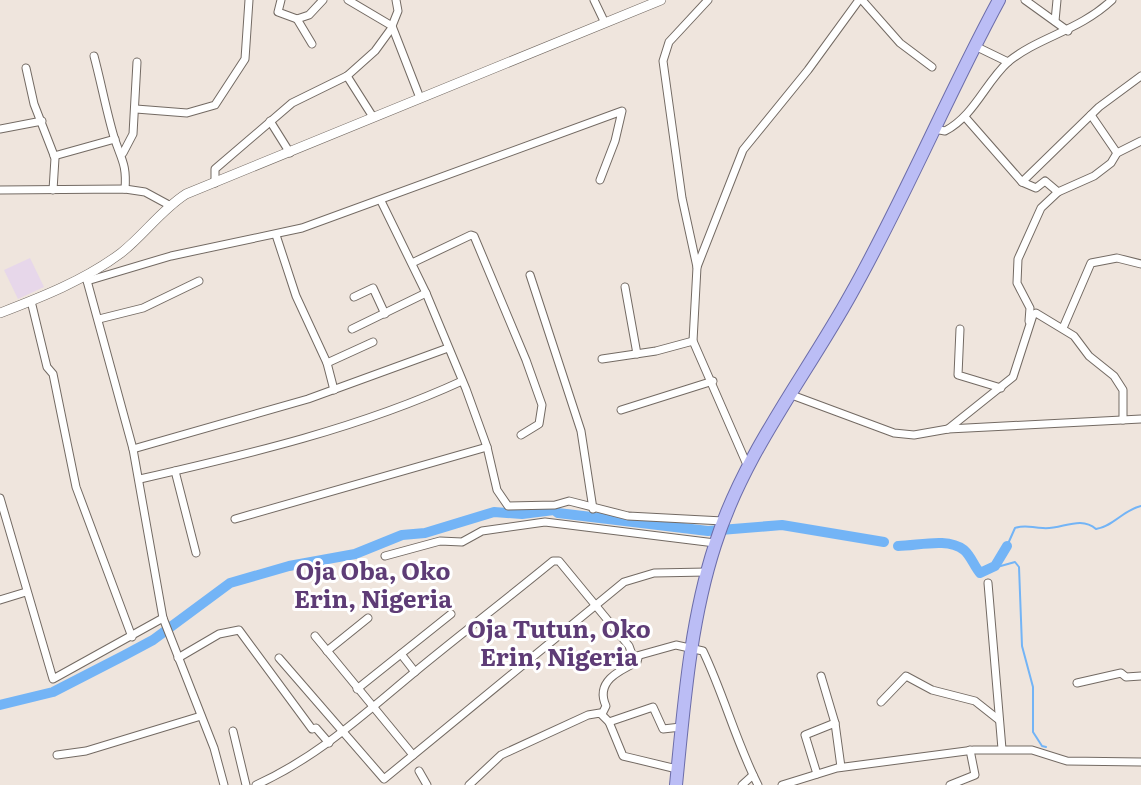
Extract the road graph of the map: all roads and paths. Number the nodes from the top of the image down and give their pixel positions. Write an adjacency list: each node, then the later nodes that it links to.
1 (250, 0): 29 (street)
2 (281, 0): 14 (street)
3 (323, 0): 14 (street)
4 (348, 0): 17 (street)
5 (396, 0): 17 (street)
6 (594, 0): 15 (street)
7 (708, 0): 55 (street)
8 (859, 0): 24 (street); 55 (street)
9 (999, 0): 20 (main road)
10 (1025, 0): 16 (street)
11 (1057, 0): 16 (street)
12 (1112, 0): 18 (street)
13 (655, 1): 15 (street)
14 (297, 19): 19 (street)
15 (604, 21): 28 (street)
16 (1055, 21): 18 (street)
17 (391, 27): 26 (street); 28 (street)
18 (1068, 31): 23 (street)
19 (312, 44)
20 (975, 46): 23 (street); 36 (main road)
21 (94, 56): 37 (street)
22 (137, 62): 29 (street)
23 (1008, 62): 32 (street)
24 (932, 67)
25 (26, 68): 33 (street)
26 (347, 76): 31 (street); 34 (street)
27 (1141, 76): 30 (street)
28 (420, 98): 31 (street)
29 (136, 109): 39 (street)
30 (1091, 115): 41 (street); 44 (street)
31 (373, 117): 40 (street)
32 (965, 117): 36 (street); 44 (street)
33 (42, 121): 35 (street); 42 (street)
34 (270, 121): 40 (street); 45 (street)
35 (0, 129)
36 (934, 129): 80 (main road)
37 (115, 139): 39 (street); 42 (street)
38 (1141, 141): 41 (street)
39 (123, 153): 48 (street)
40 (290, 153): 45 (street)
41 (1117, 153): 49 (street)
42 (54, 156): 47 (street)
43 (600, 180): 50 (street)
44 (1022, 182): 49 (street)
45 (215, 183): 51 (street)
46 (0, 190): 47 (street)
47 (53, 190): 48 (street)
48 (125, 190): 51 (street)
49 (1058, 192): 69 (street)
50 (381, 201): 52 (street); 53 (street)
51 (169, 205): 57 (street)
52 (276, 235): 57 (street); 75 (street)
53 (412, 263): 60 (street); 85 (street)
54 (1141, 264): 66 (street)
55 (697, 267): 70 (street)
56 (530, 275): 92 (street)
57 (87, 278): 62 (street); 65 (street)
58 (199, 281): 65 (street)
59 (625, 287): 73 (street)
60 (426, 293): 64 (street); 72 (street)
61 (354, 297): 64 (street)
62 (31, 301): 63 (street); 107 (street)
63 (0, 313)
64 (385, 314): 67 (street)
65 (99, 320): 87 (street)
66 (1063, 328): 69 (street); 83 (street)
67 (352, 329)
68 (961, 329): 78 (street)
69 (1028, 329): 78 (street)
70 (694, 341): 73 (street); 77 (street)
71 (373, 342): 75 (street)
72 (448, 348): 76 (street); 79 (street)
73 (638, 354): 74 (street)
74 (602, 359)
75 (327, 363): 79 (street)
76 (462, 381): 86 (street); 89 (street)
77 (713, 381): 81 (street); 88 (street)
78 (1001, 388): 84 (street)
79 (334, 390): 87 (street)
80 (789, 394): 84 (street); 88 (main road)
81 (621, 410)
82 (1141, 419): 83 (street)
83 (1123, 420): 84 (street)
84 (948, 429)
85 (521, 435)
86 (488, 447): 92 (street); 93 (street)
87 (133, 449): 90 (street)
88 (748, 468): 94 (main road)
89 (175, 471): 90 (street); 96 (street)
90 (140, 480): 105 (street)
91 (0, 498): 100 (street)
92 (593, 509): 94 (street)
93 (235, 519)
94 (722, 523): 95 (main road)
95 (715, 543): 97 (street); 98 (main road)
96 (196, 553)
97 (385, 556)
98 (707, 572): 102 (street); 108 (main road)
99 (988, 583): 123 (street)
100 (26, 592): 101 (street); 107 (street)
101 (0, 600)
102 (596, 606): 113 (street); 114 (street); 133 (street)
103 (451, 614): 110 (street)
104 (368, 618): 109 (street)
105 (164, 620): 107 (street); 112 (street)
106 (315, 636): 109 (street)
107 (132, 638)
108 (692, 648): 113 (street); 126 (main road); 139 (street)
109 (327, 651): 118 (street)
110 (401, 654): 114 (street); 118 (street)
111 (279, 657): 128 (street)
112 (178, 658): 122 (street); 129 (street)
113 (638, 658): 121 (street)
114 (415, 672): 120 (street)
115 (821, 676): 125 (street)
116 (1141, 676): 117 (street)
117 (1077, 683)
118 (358, 690): 120 (street)
119 (881, 702): 123 (street)
120 (373, 709): 128 (street); 133 (street)
121 (602, 714): 124 (street); 144 (street)
122 (201, 716): 132 (street); 140 (street)
123 (999, 720): 130 (street)
124 (609, 722): 126 (street); 136 (street)
125 (835, 723): 135 (street); 138 (street)
126 (681, 727): 136 (main road)
127 (233, 731): 141 (street)
128 (345, 732): 129 (street); 133 (street)
129 (329, 743): 142 (street)
130 (1002, 748): 131 (street); 134 (street)
131 (970, 751): 135 (street); 149 (street)
132 (57, 755)
133 (413, 755)
134 (1141, 762)
135 (841, 767): 138 (street)
136 (677, 769): 145 (main road)
137 (419, 771): 143 (street)
138 (817, 774): 148 (street)
139 (753, 775): 146 (street); 147 (street)
140 (224, 785)
141 (246, 785)
142 (256, 785)
143 (426, 785)
144 (469, 785)
145 (676, 785)
146 (741, 785)
147 (758, 785)
148 (782, 785)
149 (950, 785)

